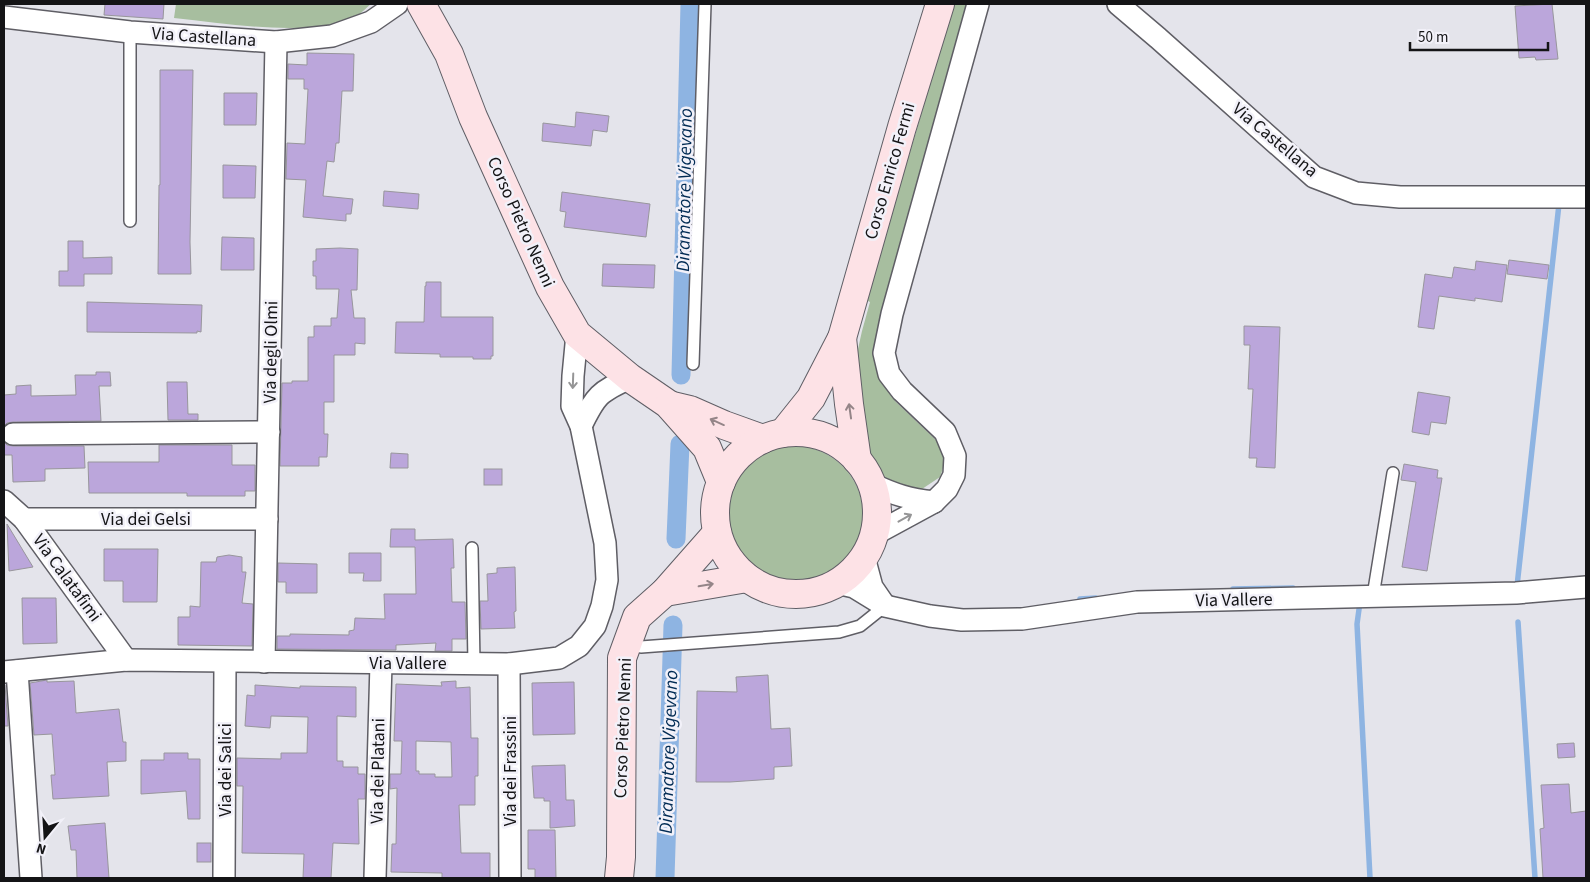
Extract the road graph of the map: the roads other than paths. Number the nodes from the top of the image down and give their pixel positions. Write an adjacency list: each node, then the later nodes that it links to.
1 (397, 4): 9 (street, Via Castellana)
2 (421, 4): 12 (main road, Corso Pietro Nenni)
3 (705, 4): 14 (lane)
4 (940, 4): 13 (main road, Corso Enrico Fermi)
5 (978, 4): 26 (street)
6 (1118, 4): 10 (street, Via Castellana)
7 (4, 17): 8 (street, Via Castellana)
8 (130, 32): 9 (street, Via Castellana); 11 (lane)
9 (276, 42): 18 (street, Via degli Olmi)
10 (1586, 197)
11 (130, 222)
12 (577, 334): 15 (main road, Corso Pietro Nenni); 17 (street, Via Vallere, one-way to 17)
13 (842, 338): 20 (main road, Corso Enrico Fermi); 21 (main road, Corso Enrico Fermi, one-way to 13)
14 (693, 364)
15 (630, 378): 16 (main road, Corso Pietro Nenni); 17 (street)
16 (668, 404): 20 (main road, Corso Pietro Nenni, one-way to 16); 23 (main road, Corso Pietro Nenni)
17 (582, 426): 44 (street, Via Vallere)
18 (269, 432): 19 (street); 28 (street, Via degli Olmi)
19 (13, 434)
20 (773, 436): 21 (main road); 23 (main road)
21 (857, 460): 24 (main road)
22 (1393, 473): 36 (lane)
23 (721, 482): 29 (main road)
24 (872, 484): 26 (street); 30 (main road)
25 (4, 501): 27 (street, Via Calatafimi)
26 (934, 502): 30 (street, one-way to 26)
27 (24, 518): 28 (street, Via dei Gelsi); 39 (street, Via Calatafimi)
28 (268, 519): 41 (street, Via degli Olmi)
29 (717, 533): 32 (main road); 35 (main road, Corso Pietro Nenni)
30 (870, 546): 33 (main road); 37 (street)
31 (472, 548): 43 (lane)
32 (747, 578): 33 (main road); 35 (main road, one-way to 32)
33 (837, 583): 37 (street, Via Vallere)
34 (1586, 587): 36 (street, Via Vallere)
35 (665, 592): 50 (main road, Corso Pietro Nenni)
36 (1373, 596): 37 (street, Via Vallere)
37 (885, 606): 38 (lane)
38 (641, 647)
39 (126, 660): 40 (street, Via Vallere); 45 (street, Via Vallere)
40 (225, 662): 41 (street, Via Vallere); 47 (street, Via dei Salici)
41 (264, 662): 42 (street, Via Vallere)
42 (381, 663): 43 (street, Via Vallere); 48 (street, Via dei Platani)
43 (474, 664): 44 (street, Via Vallere)
44 (509, 664): 49 (street, Via dei Frassini)
45 (11, 672): 46 (street)
46 (30, 878)
47 (224, 878)
48 (375, 878)
49 (510, 878)
50 (619, 878)

